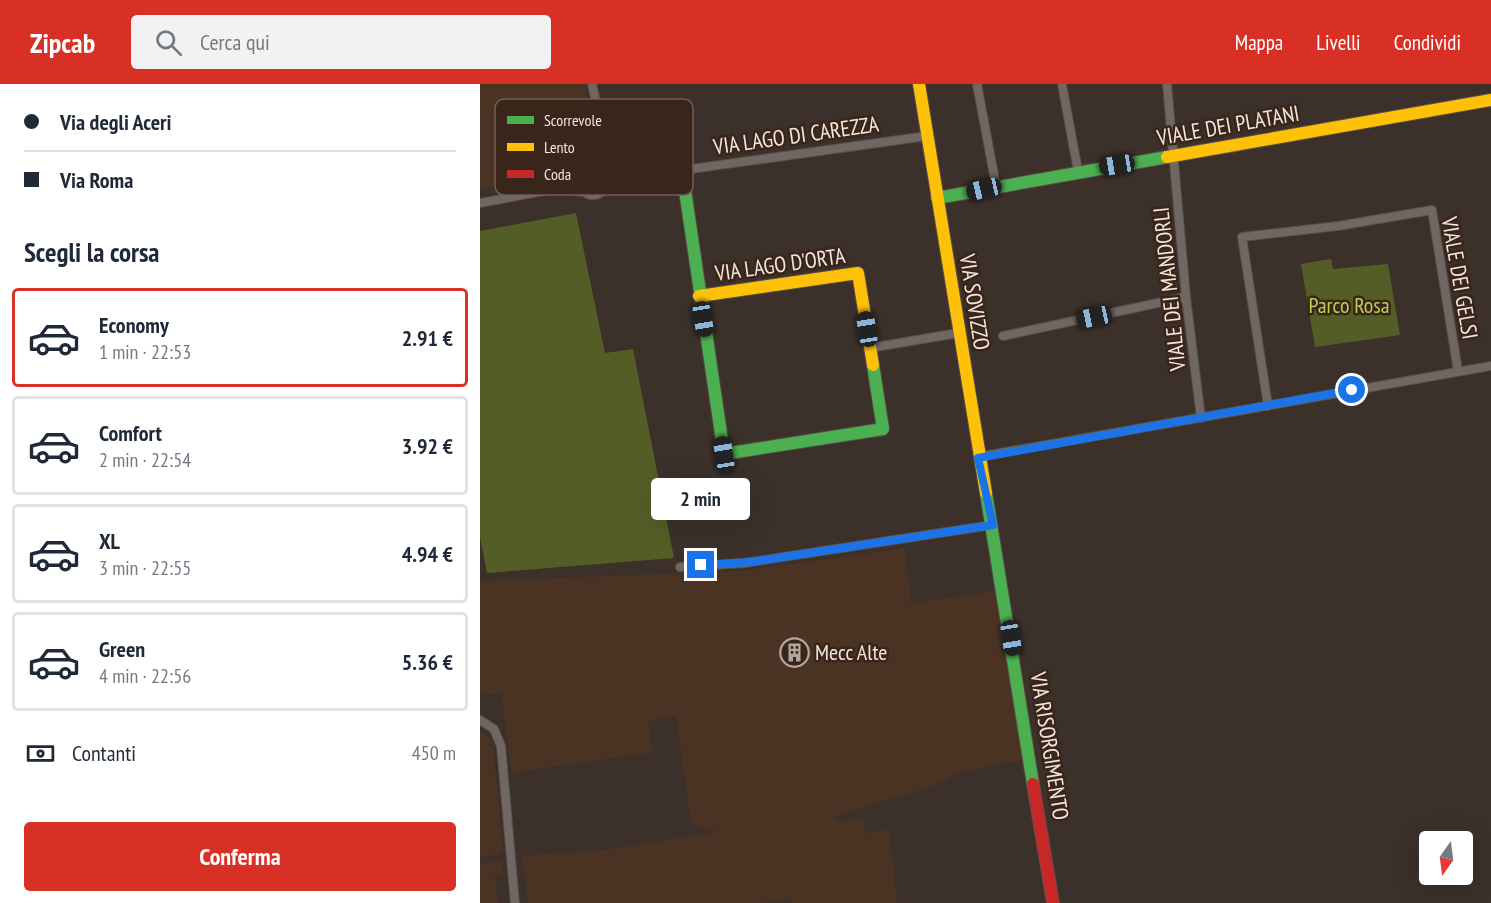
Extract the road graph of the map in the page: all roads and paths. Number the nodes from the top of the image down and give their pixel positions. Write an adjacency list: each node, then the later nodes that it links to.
1 (592, 84): 6 (street)
2 (919, 84): 8 (street, VIA SOVIZZO)
3 (977, 84): 12 (street)
4 (1062, 84): 11 (street)
5 (1167, 84): 9 (street, VIALE DEI MANDORLI)
6 (596, 99)
7 (1491, 100): 9 (street, VIALE DEI PLATANI)
8 (927, 136): 10 (street, VIA LAGO DI CAREZZA); 15 (street, VIA SOVIZZO)
9 (1174, 157): 11 (street, VIALE DEI PLATANI); 18 (street, VIALE DEI MANDORLI)
10 (693, 168)
11 (1078, 171): 12 (street, VIALE DEI PLATANI)
12 (996, 186): 15 (street, VIALE DEI PLATANI)
13 (522, 195): 16 (street)
14 (685, 195): 17 (street, VIA LAGO D'ORTA)
15 (937, 198): 19 (street, VIA SOVIZZO)
16 (480, 203)
17 (699, 296): 21 (street, VIA LAGO D'ORTA); 21 (street, VIA LAGO D'ORTA)
18 (1186, 297): 20 (street); 25 (street, VIALE DEI MANDORLI)
19 (958, 333): 21 (street); 26 (street, VIA SOVIZZO)
20 (1003, 336)
21 (870, 348)
22 (1491, 366): 23 (street)
23 (1458, 371): 24 (street); 24 (street, VIALE DEI GELSI)
24 (1268, 406): 25 (street)
25 (1202, 418): 26 (street)
26 (978, 458): 27 (street, VIA SOVIZZO)
27 (993, 525): 28 (street); 31 (street, VIA RISORGIMENTO)
28 (680, 567)
29 (480, 720): 30 (street)
30 (515, 903)
31 (1053, 903)

